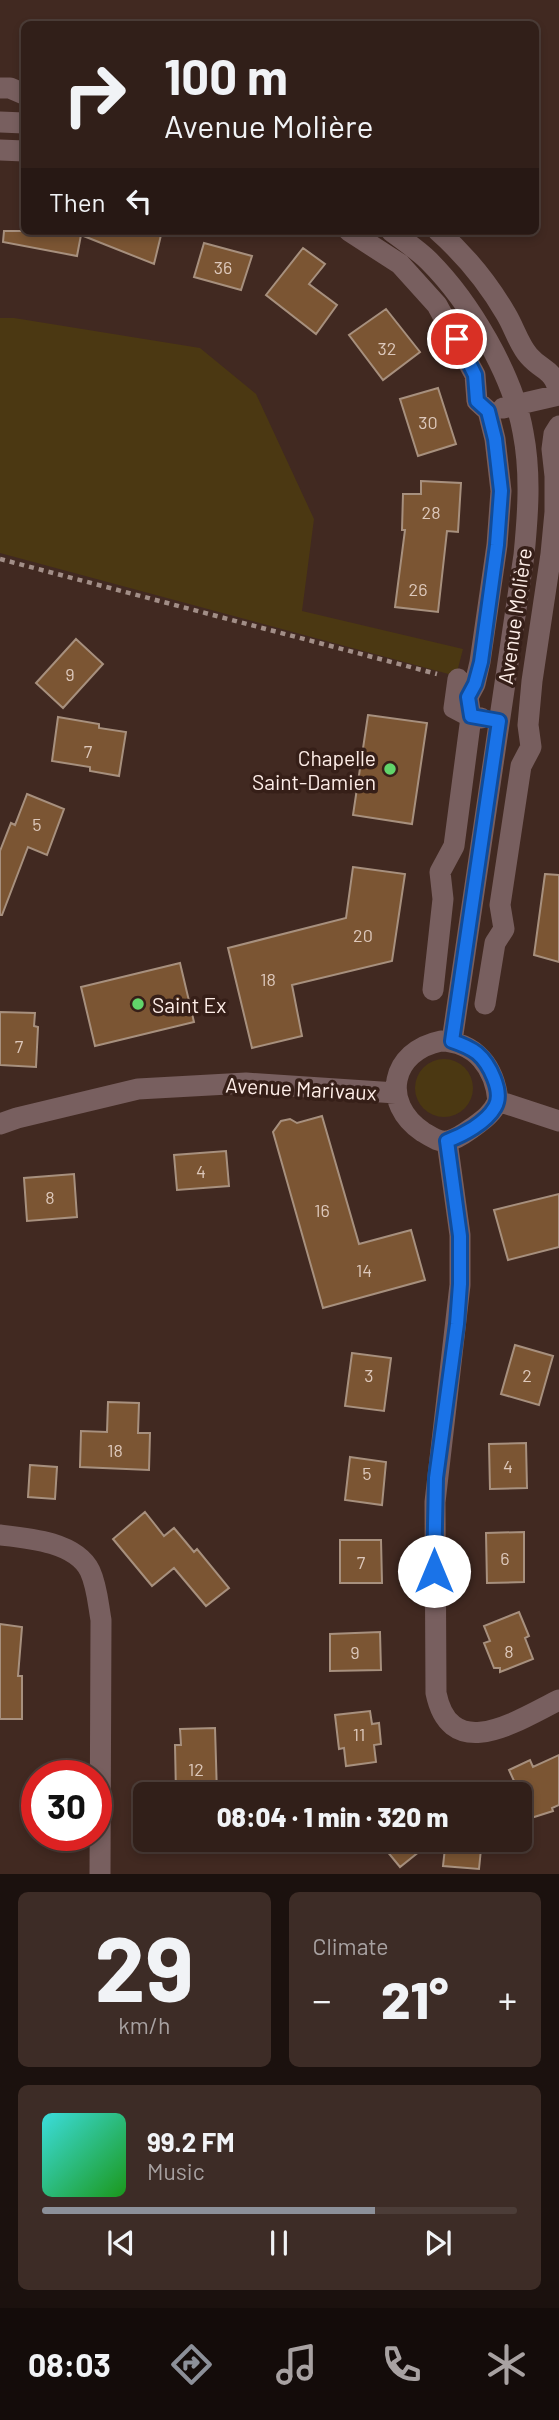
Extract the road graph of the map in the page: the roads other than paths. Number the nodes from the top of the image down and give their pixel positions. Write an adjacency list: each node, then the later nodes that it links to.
1 (0, 88): 2 (street)
2 (21, 93)
3 (0, 122): 4 (street)
4 (21, 123)
5 (0, 150): 6 (street)
6 (21, 150)
7 (355, 235): 12 (street)
8 (396, 235): 11 (street, Avenue Molière)
9 (442, 235): 10 (street)
10 (559, 393): 11 (street)
11 (516, 406): 12 (street); 16 (street, Avenue Molière)
12 (488, 411): 15 (street)
13 (559, 426): 17 (street)
14 (458, 679): 15 (street)
15 (471, 716): 16 (street); 18 (street)
16 (499, 721): 17 (street); 19 (street, Avenue Molière)
17 (528, 725): 20 (street)
18 (443, 899): 19 (street); 21 (street)
19 (472, 903): 20 (street); 23 (street, Avenue Molière)
20 (500, 905): 22 (street)
21 (433, 990)
22 (485, 1004)
23 (452, 1041): 24 (street); 25 (street)
24 (396, 1093): 27 (street, Avenue Marivaux); 28 (street)
25 (498, 1101): 26 (street); 28 (street)
26 (559, 1121)
27 (0, 1124)
28 (447, 1141): 30 (street)
29 (0, 1535): 31 (street)
30 (559, 1700)
31 (100, 1874)

